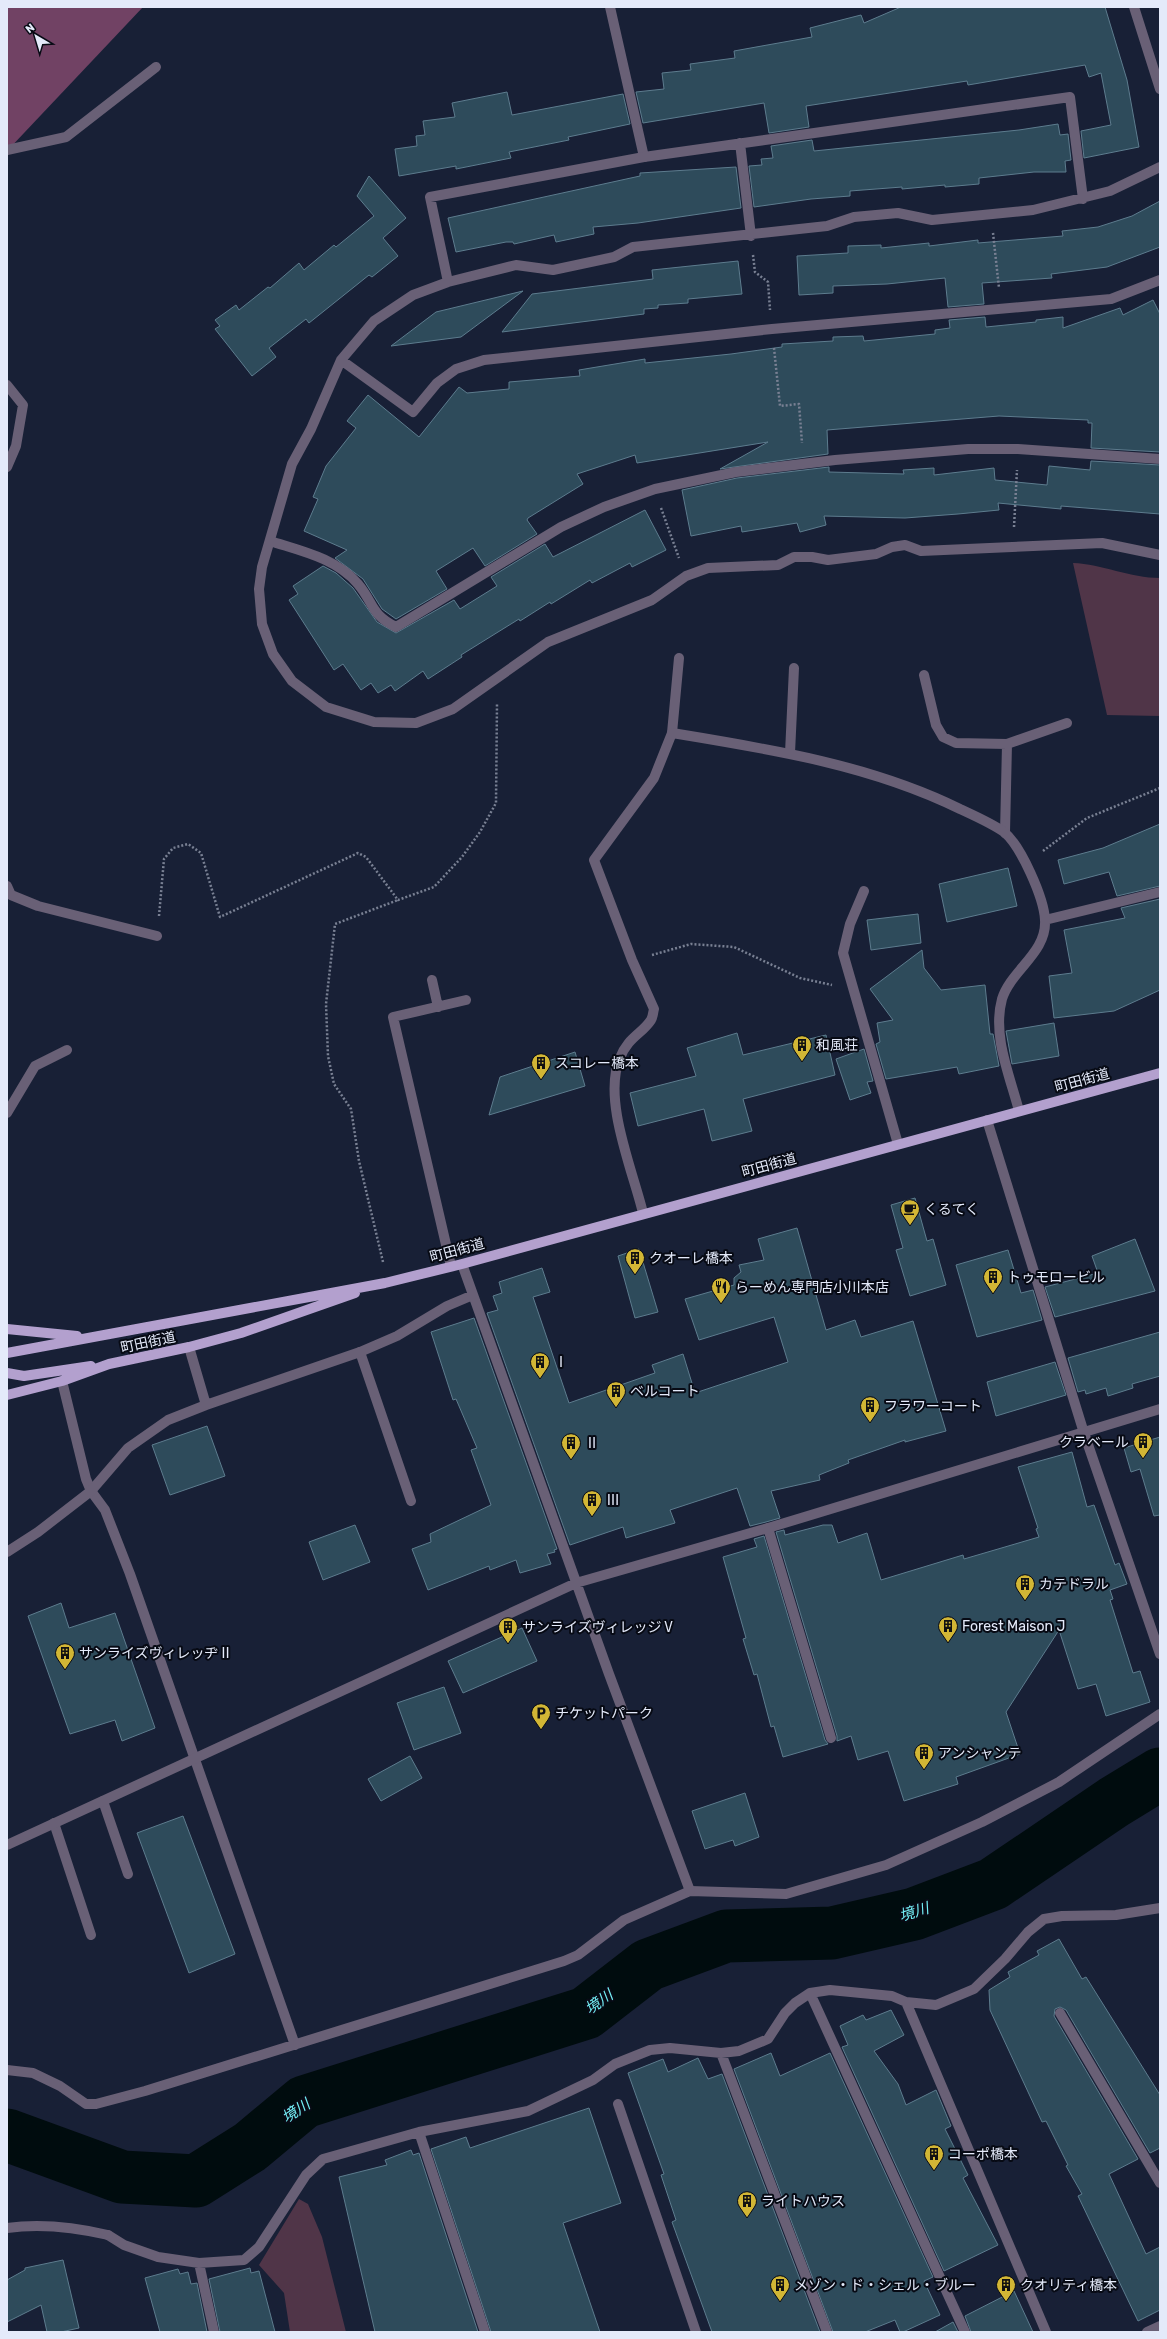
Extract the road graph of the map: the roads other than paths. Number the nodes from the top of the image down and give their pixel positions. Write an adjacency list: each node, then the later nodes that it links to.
1 (610, 7): 7 (street)
2 (1134, 7): 4 (street)
3 (156, 67): 6 (street)
4 (1160, 89)
5 (740, 143): 7 (street); 9 (street); 10 (street)
6 (7, 150)
7 (644, 157): 12 (street)
8 (1160, 167): 9 (street)
9 (1083, 199): 10 (street)
10 (751, 236): 12 (street)
11 (1160, 280): 13 (street)
12 (448, 282): 13 (street)
13 (341, 360): 17 (street)
14 (7, 385): 16 (street)
15 (1160, 459): 17 (street)
16 (7, 467)
17 (270, 541): 18 (street)
18 (1160, 555)
19 (679, 658): 23 (street)
20 (794, 668): 25 (street)
21 (924, 675): 24 (street)
22 (1067, 723): 24 (street)
23 (672, 733): 25 (street); 41 (street)
24 (1007, 744): 26 (street)
25 (790, 753): 26 (street)
26 (1005, 833): 30 (street)
27 (7, 886): 31 (street)
28 (864, 891): 40 (street)
29 (1160, 892): 30 (street)
30 (1045, 920): 37 (street)
31 (157, 936)
32 (432, 980): 34 (street)
33 (466, 1000): 34 (street)
34 (438, 1007): 43 (street)
35 (67, 1050): 38 (street)
36 (1160, 1073): 37 (main road, 町田街道)
37 (1019, 1111): 39 (main road, 町田街道)
38 (7, 1113)
39 (987, 1120): 40 (main road, 町田街道); 57 (street)
40 (898, 1144): 41 (main road, 町田街道)
41 (644, 1213): 42 (main road, 町田街道)
42 (462, 1264): 43 (main road, 町田街道); 45 (street)
43 (451, 1266): 44 (main road, 町田街道)
44 (385, 1283): 47 (main road, 町田街道); 48 (main road, 町田街道)
45 (473, 1295): 49 (street); 62 (street)
46 (7, 1329): 47 (main road)
47 (91, 1337): 50 (main road, 町田街道)
48 (189, 1347): 51 (main road, 町田街道); 55 (street)
49 (360, 1352): 55 (street); 59 (street)
50 (7, 1354)
51 (109, 1364): 52 (main road); 53 (main road, 町田街道)
52 (7, 1373)
53 (62, 1380): 54 (main road, 町田街道); 58 (street)
54 (7, 1395)
55 (206, 1405): 58 (street)
56 (1160, 1409): 57 (street)
57 (1084, 1432): 60 (street); 63 (street)
58 (91, 1491): 61 (street); 66 (street)
59 (411, 1501)
60 (768, 1528): 62 (street); 65 (street)
61 (7, 1552)
62 (576, 1583): 66 (street); 71 (street)
63 (1160, 1654)
64 (1160, 1714): 71 (street)
65 (831, 1738)
66 (196, 1759): 67 (street); 77 (street)
67 (104, 1801): 68 (street); 70 (street)
68 (54, 1823): 69 (street); 73 (street)
69 (7, 1845)
70 (128, 1874)
71 (690, 1891): 77 (street)
72 (1160, 1908): 75 (street)
73 (91, 1935)
74 (810, 1993): 75 (street); 78 (street); 90 (street)
75 (906, 2002): 91 (street)
76 (1060, 2013): 82 (street)
77 (295, 2045): 79 (street)
78 (721, 2053): 81 (street); 89 (street)
79 (7, 2070)
80 (618, 2104): 88 (street)
81 (419, 2132): 84 (street); 87 (street)
82 (1160, 2183)
83 (7, 2228): 84 (street)
84 (199, 2263): 86 (street)
85 (1160, 2326): 92 (street)
86 (214, 2332)
87 (485, 2332)
88 (696, 2332)
89 (827, 2332)
90 (965, 2332)
91 (1046, 2332)
92 (1147, 2332)

